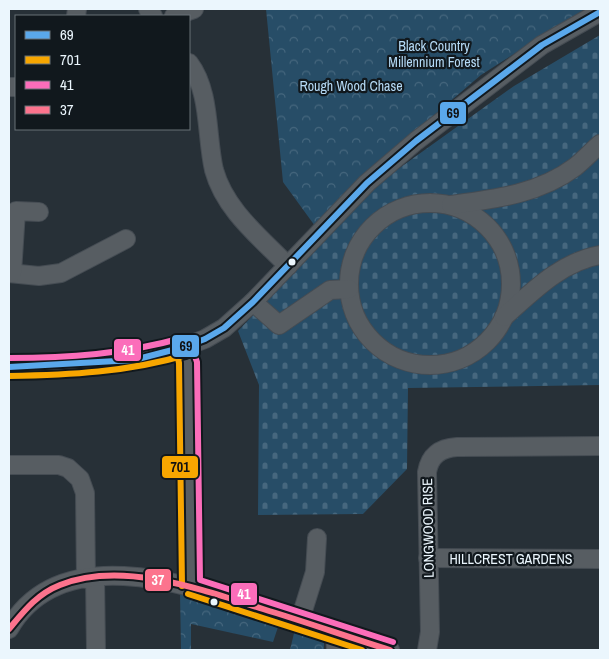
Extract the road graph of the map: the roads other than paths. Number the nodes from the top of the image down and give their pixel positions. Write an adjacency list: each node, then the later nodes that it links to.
1 (194, 9): 3 (street)
2 (600, 12): 10 (street)
3 (177, 15)
4 (190, 65): 10 (street)
5 (600, 144): 6 (street)
6 (448, 206): 12 (street); 14 (street)
7 (39, 212): 11 (street)
8 (126, 239): 11 (street)
9 (600, 255): 14 (street)
10 (288, 266): 13 (street)
11 (10, 273)
12 (349, 289): 13 (street); 14 (street)
13 (253, 302): 15 (street)
14 (502, 319)
15 (184, 347): 16 (street); 23 (street)
16 (9, 367)
17 (600, 446): 20 (street, LONGWOOD RISE)
18 (9, 465): 22 (street)
19 (317, 538): 24 (street)
20 (428, 558): 21 (street, HILLCREST GARDENS); 30 (street, LONGWOOD RISE)
21 (597, 559)
22 (90, 578): 23 (street); 25 (street); 27 (street)
23 (191, 586): 24 (street)
24 (300, 620): 26 (street)
25 (9, 629)
26 (335, 632): 28 (street); 29 (street)
27 (96, 650)
28 (336, 650)
29 (390, 650)
30 (428, 650)

